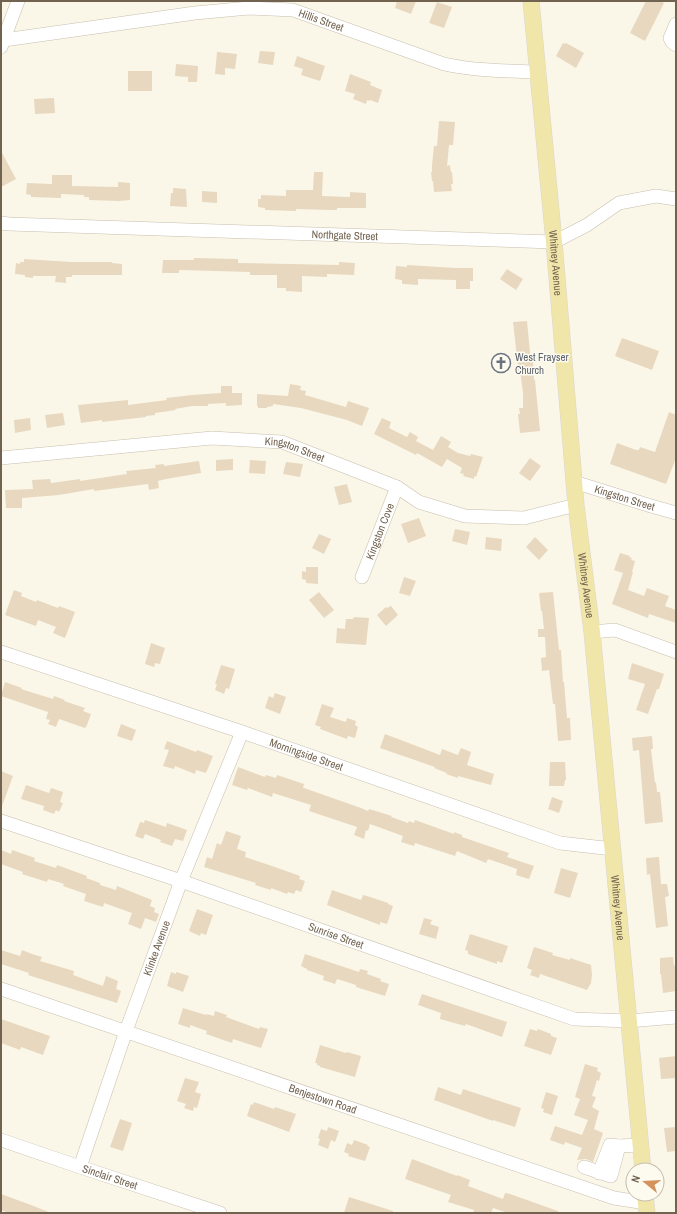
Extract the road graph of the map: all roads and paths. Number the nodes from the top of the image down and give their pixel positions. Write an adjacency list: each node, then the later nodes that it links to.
1 (18, 1): 7 (street)
2 (206, 1): 5 (street)
3 (531, 1): 9 (main road, Whitney Avenue)
4 (290, 6): 5 (street, Hillis Street); 9 (street, Hillis Street)
5 (196, 13): 7 (street, Hillis Street)
6 (676, 24): 8 (street)
7 (2, 44)
8 (676, 45)
9 (539, 72): 12 (main road, Whitney Avenue)
10 (676, 199): 12 (street, Northgate Street)
11 (1, 223): 12 (street, Northgate Street)
12 (554, 242): 14 (main road, Whitney Avenue)
13 (1, 458): 15 (street, Kingston Street)
14 (574, 482): 16 (main road, Whitney Avenue); 17 (street, Kingston Street)
15 (397, 487): 16 (street, Kingston Street); 18 (street, Kingston Cove)
16 (576, 506): 19 (main road, Whitney Avenue)
17 (676, 513)
18 (362, 577)
19 (592, 632): 21 (street); 24 (main road, Whitney Avenue)
20 (1, 652): 22 (street, Morningside Street)
21 (676, 652)
22 (242, 732): 24 (street, Morningside Street); 25 (street, Klinke Avenue)
23 (1, 821): 25 (street, Sunrise Street)
24 (613, 849): 28 (main road, Whitney Avenue)
25 (181, 881): 28 (street, Sunrise Street); 29 (street, Klinke Avenue)
26 (1, 989): 29 (street, Benjestown Road)
27 (676, 1017): 28 (street, Sunrise Street)
28 (629, 1021): 31 (main road, Whitney Avenue)
29 (126, 1031): 33 (street, Klinke Avenue); 34 (street, Benjestown Road)
30 (1, 1140): 33 (street, Sinclair Street)
31 (640, 1145): 32 (main road, Whitney Avenue); 34 (street)
32 (642, 1162)
33 (80, 1167): 36 (street, Sinclair Street)
34 (587, 1188): 35 (street, Benjestown Road)
35 (646, 1203)
36 (220, 1213)

